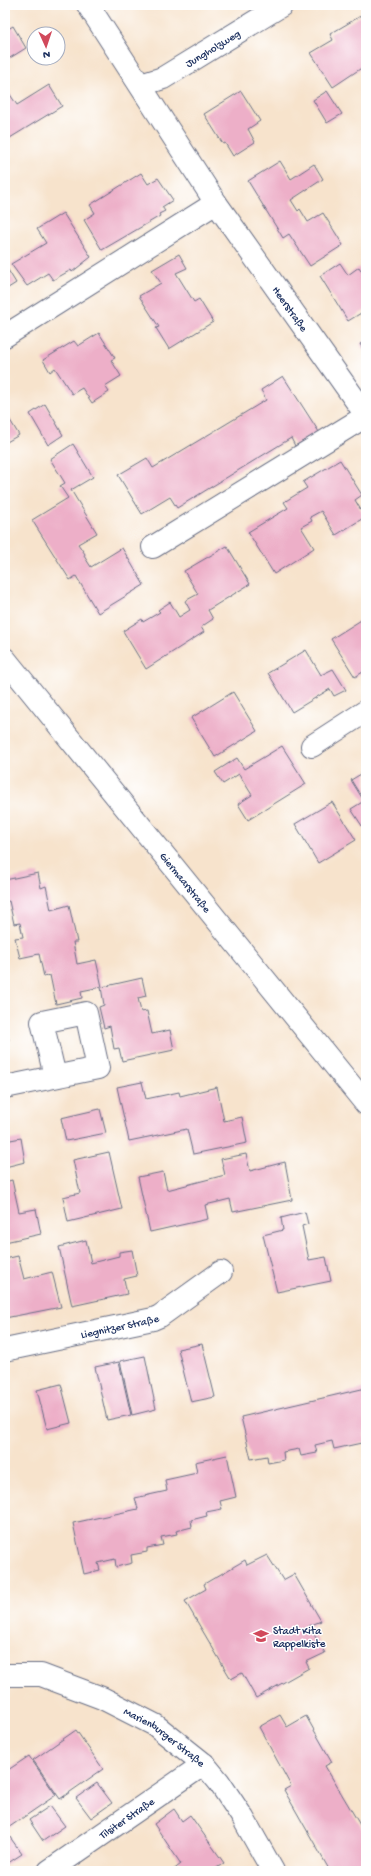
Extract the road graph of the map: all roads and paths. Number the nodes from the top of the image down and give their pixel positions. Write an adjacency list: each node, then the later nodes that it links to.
1 (88, 5): 3 (street, Heerstraße)
2 (282, 5): 3 (street, Jungholzweg)
3 (141, 85): 4 (street, Heerstraße)
4 (216, 203): 5 (street); 6 (street, Heerstraße)
5 (5, 336)
6 (366, 415): 7 (street, Heerstraße)
7 (153, 547)
8 (5, 659): 13 (street, Giermaarstraße)
9 (366, 711): 10 (street)
10 (312, 746)
11 (55, 1076): 12 (street)
12 (5, 1087)
13 (366, 1104)
14 (221, 1272): 15 (street, Liegnitzer Straße)
15 (5, 1350)
16 (5, 1675): 17 (street, Marienburger Straße)
17 (204, 1764): 18 (street, Tilsiter Straße); 19 (street, Marienburger Straße)
18 (50, 1871)
19 (273, 1871)

